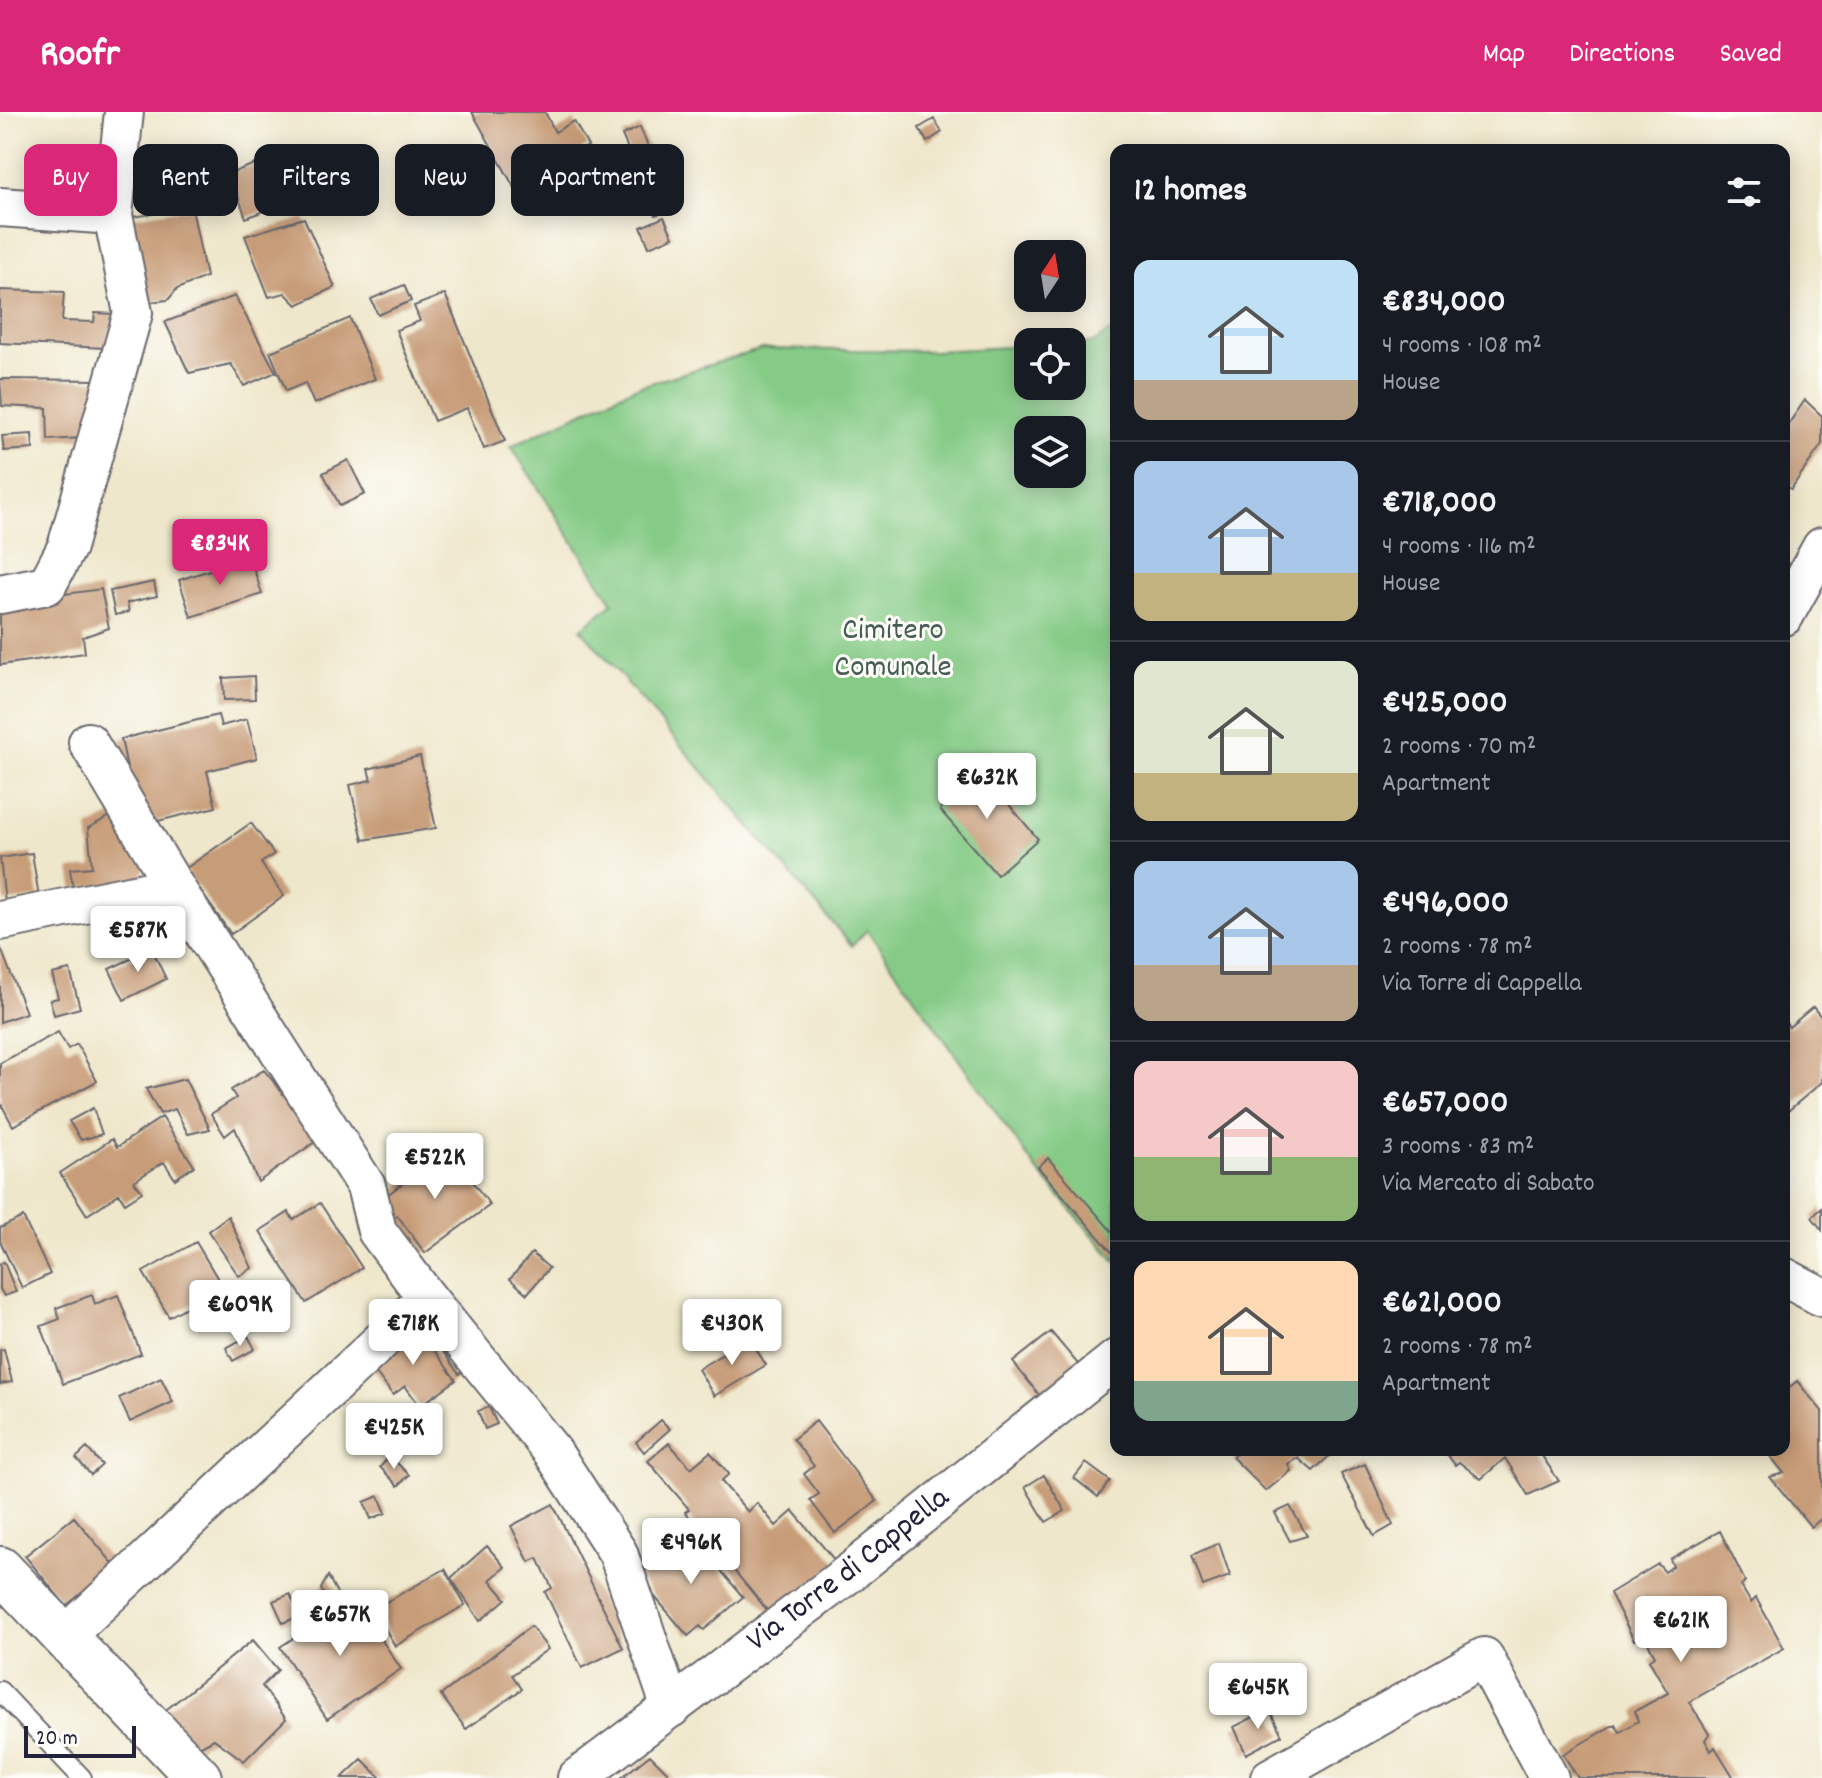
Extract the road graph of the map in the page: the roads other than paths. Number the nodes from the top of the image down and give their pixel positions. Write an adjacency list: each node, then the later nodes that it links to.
1 (124, 112): 2 (street)
2 (117, 178)
3 (0, 207): 4 (street)
4 (24, 209)
5 (113, 216): 7 (street)
6 (1822, 547): 8 (street)
7 (0, 594)
8 (1790, 605)
9 (88, 742): 10 (street)
10 (174, 886): 11 (street); 14 (street)
11 (0, 921)
12 (1790, 1280): 13 (street)
13 (1822, 1297)
14 (427, 1298): 17 (street); 19 (street)
15 (1110, 1364): 19 (street, Via Torre di Cappella)
16 (0, 1569): 17 (street)
17 (64, 1637): 21 (street)
18 (0, 1691): 20 (lane)
19 (671, 1708): 22 (street, Via Torre di Cappella)
20 (82, 1778)
21 (199, 1778)
22 (577, 1778)
23 (1270, 1778): 24 (street)
24 (1549, 1778)

